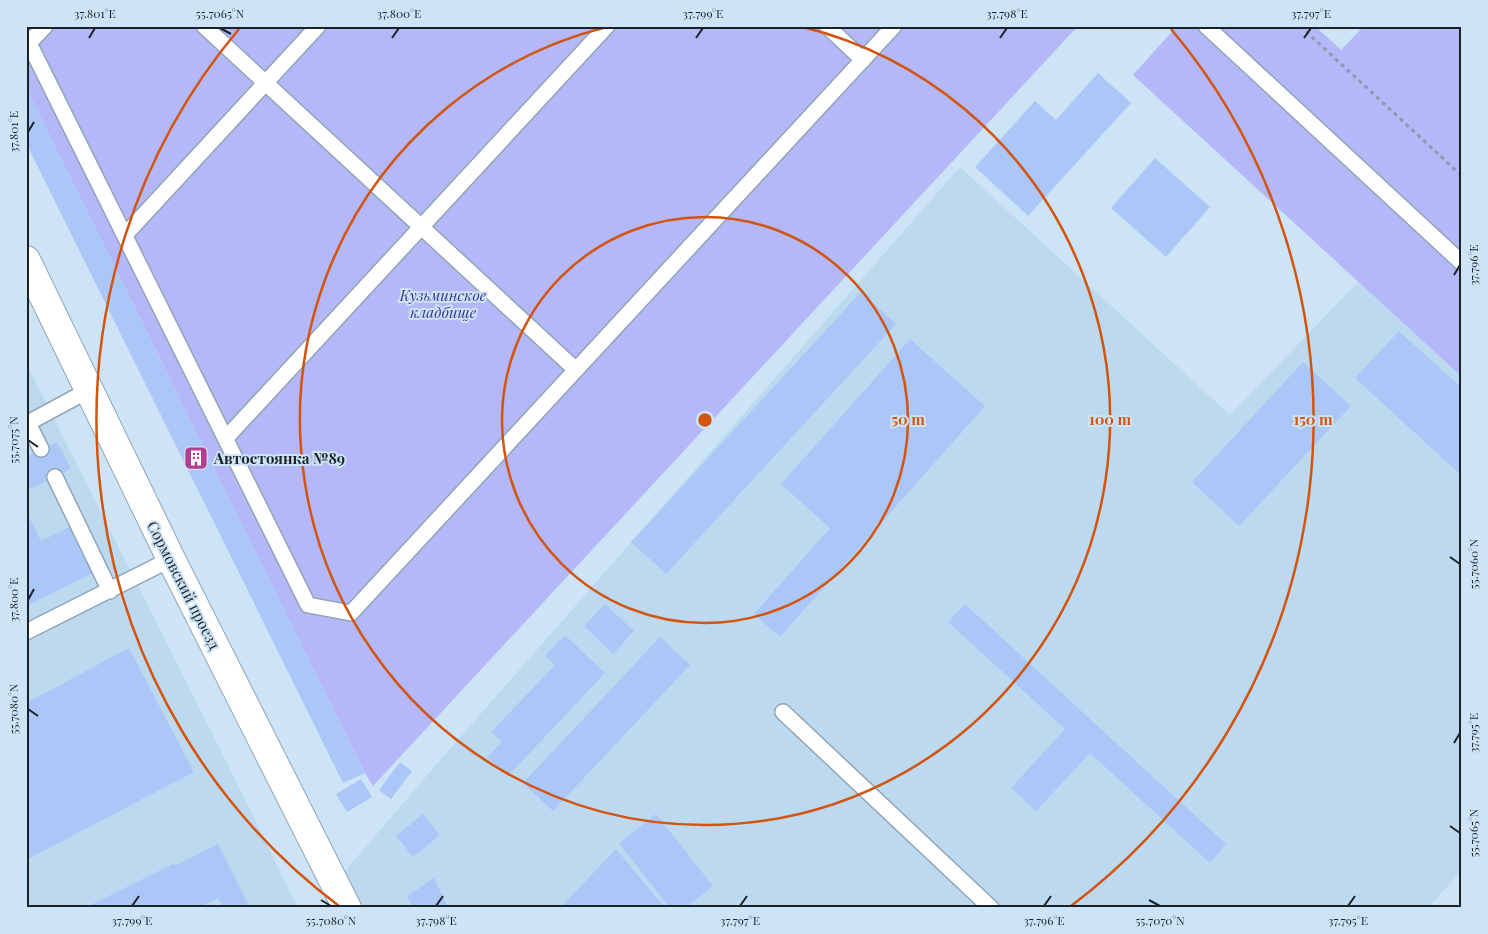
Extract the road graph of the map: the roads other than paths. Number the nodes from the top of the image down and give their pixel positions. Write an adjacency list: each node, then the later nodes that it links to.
1 (44, 26): 8 (lane)
2 (204, 26): 10 (lane)
3 (318, 26): 10 (lane)
4 (607, 26): 11 (lane)
5 (827, 26): 9 (lane)
6 (894, 26): 9 (lane)
7 (1206, 26): 14 (lane)
8 (28, 40): 12 (lane)
9 (863, 60): 15 (lane)
10 (265, 83): 11 (lane); 12 (lane)
11 (421, 227): 15 (lane); 18 (lane)
12 (124, 235): 18 (lane)
13 (26, 260): 16 (street, Сормовский проезд)
14 (1462, 263)
15 (576, 370): 18 (lane)
16 (89, 390): 17 (lane); 21 (street, Сормовский проезд)
17 (27, 423): 19 (lane)
18 (226, 438)
19 (41, 449)
20 (55, 477): 22 (lane)
21 (171, 559): 22 (lane); 25 (street, Сормовский проезд)
22 (110, 591): 23 (lane)
23 (26, 632)
24 (783, 712): 26 (lane)
25 (347, 908)
26 (991, 908)

